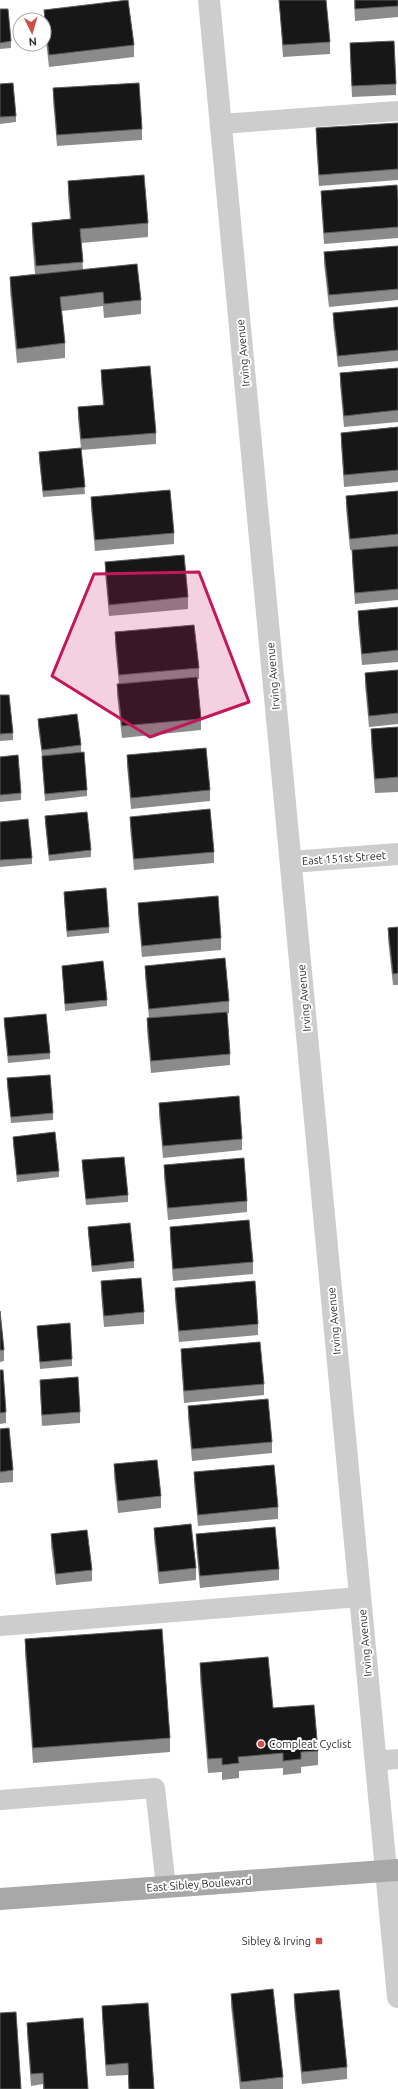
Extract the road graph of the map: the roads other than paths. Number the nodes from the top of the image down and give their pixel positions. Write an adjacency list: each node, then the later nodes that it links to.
1 (209, 0): 3 (street, Irving Avenue)
2 (398, 111): 3 (lane)
3 (221, 124): 5 (street, Irving Avenue)
4 (398, 854): 5 (street, East 151st Street)
5 (291, 862): 6 (street, Irving Avenue)
6 (360, 1597): 7 (lane); 9 (street, Irving Avenue)
7 (0, 1626)
8 (398, 1759): 9 (lane)
9 (376, 1761): 11 (street, Irving Avenue)
10 (0, 1800): 12 (lane)
11 (392, 1870): 12 (main road, East Sibley Boulevard); 14 (street, Irving Avenue)
12 (166, 1887): 13 (main road, East Sibley Boulevard)
13 (0, 1899)
14 (398, 1997)

